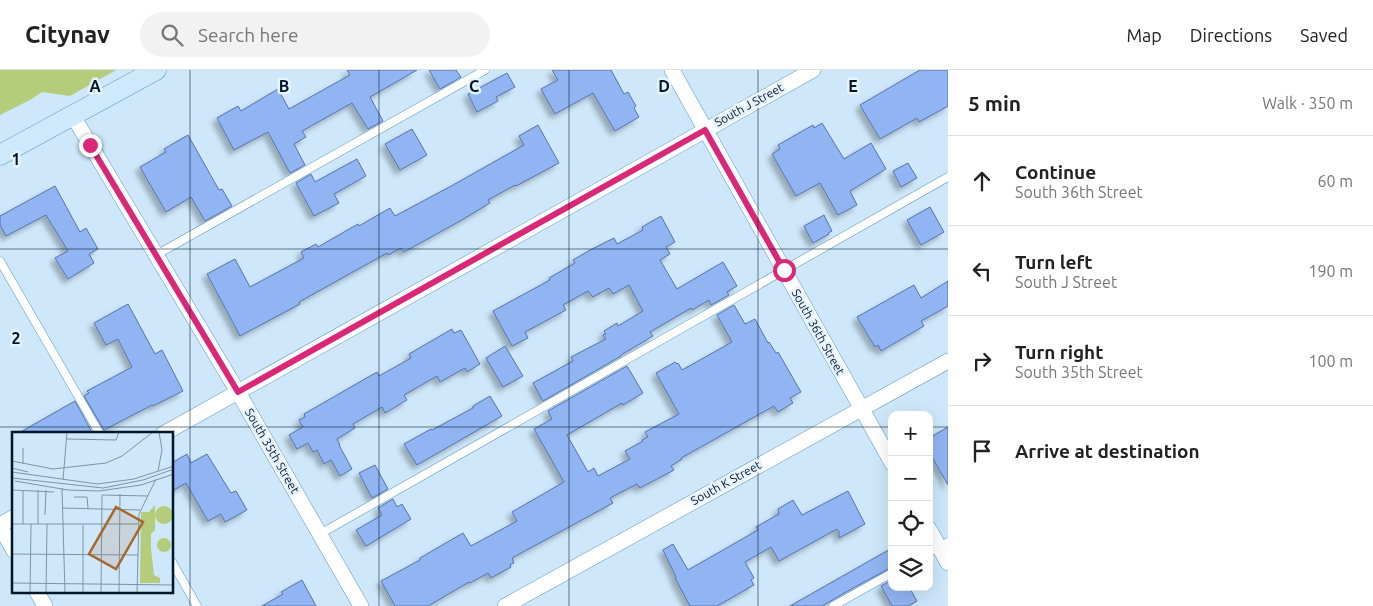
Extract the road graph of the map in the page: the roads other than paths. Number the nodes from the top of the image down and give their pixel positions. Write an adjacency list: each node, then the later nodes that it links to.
1 (156, 70): 5 (main road)
2 (485, 70): 9 (lane)
3 (672, 70): 6 (street, South 36th Street)
4 (813, 70): 6 (street, South J Street)
5 (73, 116): 7 (main road); 9 (street, South 35th Street)
6 (705, 130): 11 (street, South 36th Street); 13 (street, South J Street)
7 (0, 155)
8 (948, 177): 11 (lane)
9 (156, 255): 13 (street, South 35th Street)
10 (0, 261): 15 (lane)
11 (784, 270): 14 (street, South 36th Street); 20 (lane)
12 (948, 360): 14 (street, South K Street)
13 (238, 392): 16 (street, South J Street); 20 (street, South 35th Street)
14 (862, 409): 17 (street, South 36th Street); 30 (street, South K Street)
15 (99, 432)
16 (167, 432)
17 (888, 456)
18 (12, 518): 19 (street)
19 (0, 525): 21 (street)
20 (320, 534): 29 (street, South 35th Street)
21 (12, 547)
22 (939, 547): 23 (street)
23 (948, 563)
24 (174, 566): 28 (lane)
25 (888, 575): 31 (lane)
26 (38, 594): 27 (street)
27 (45, 606)
28 (197, 606)
29 (361, 606)
30 (505, 606)
31 (833, 606)

